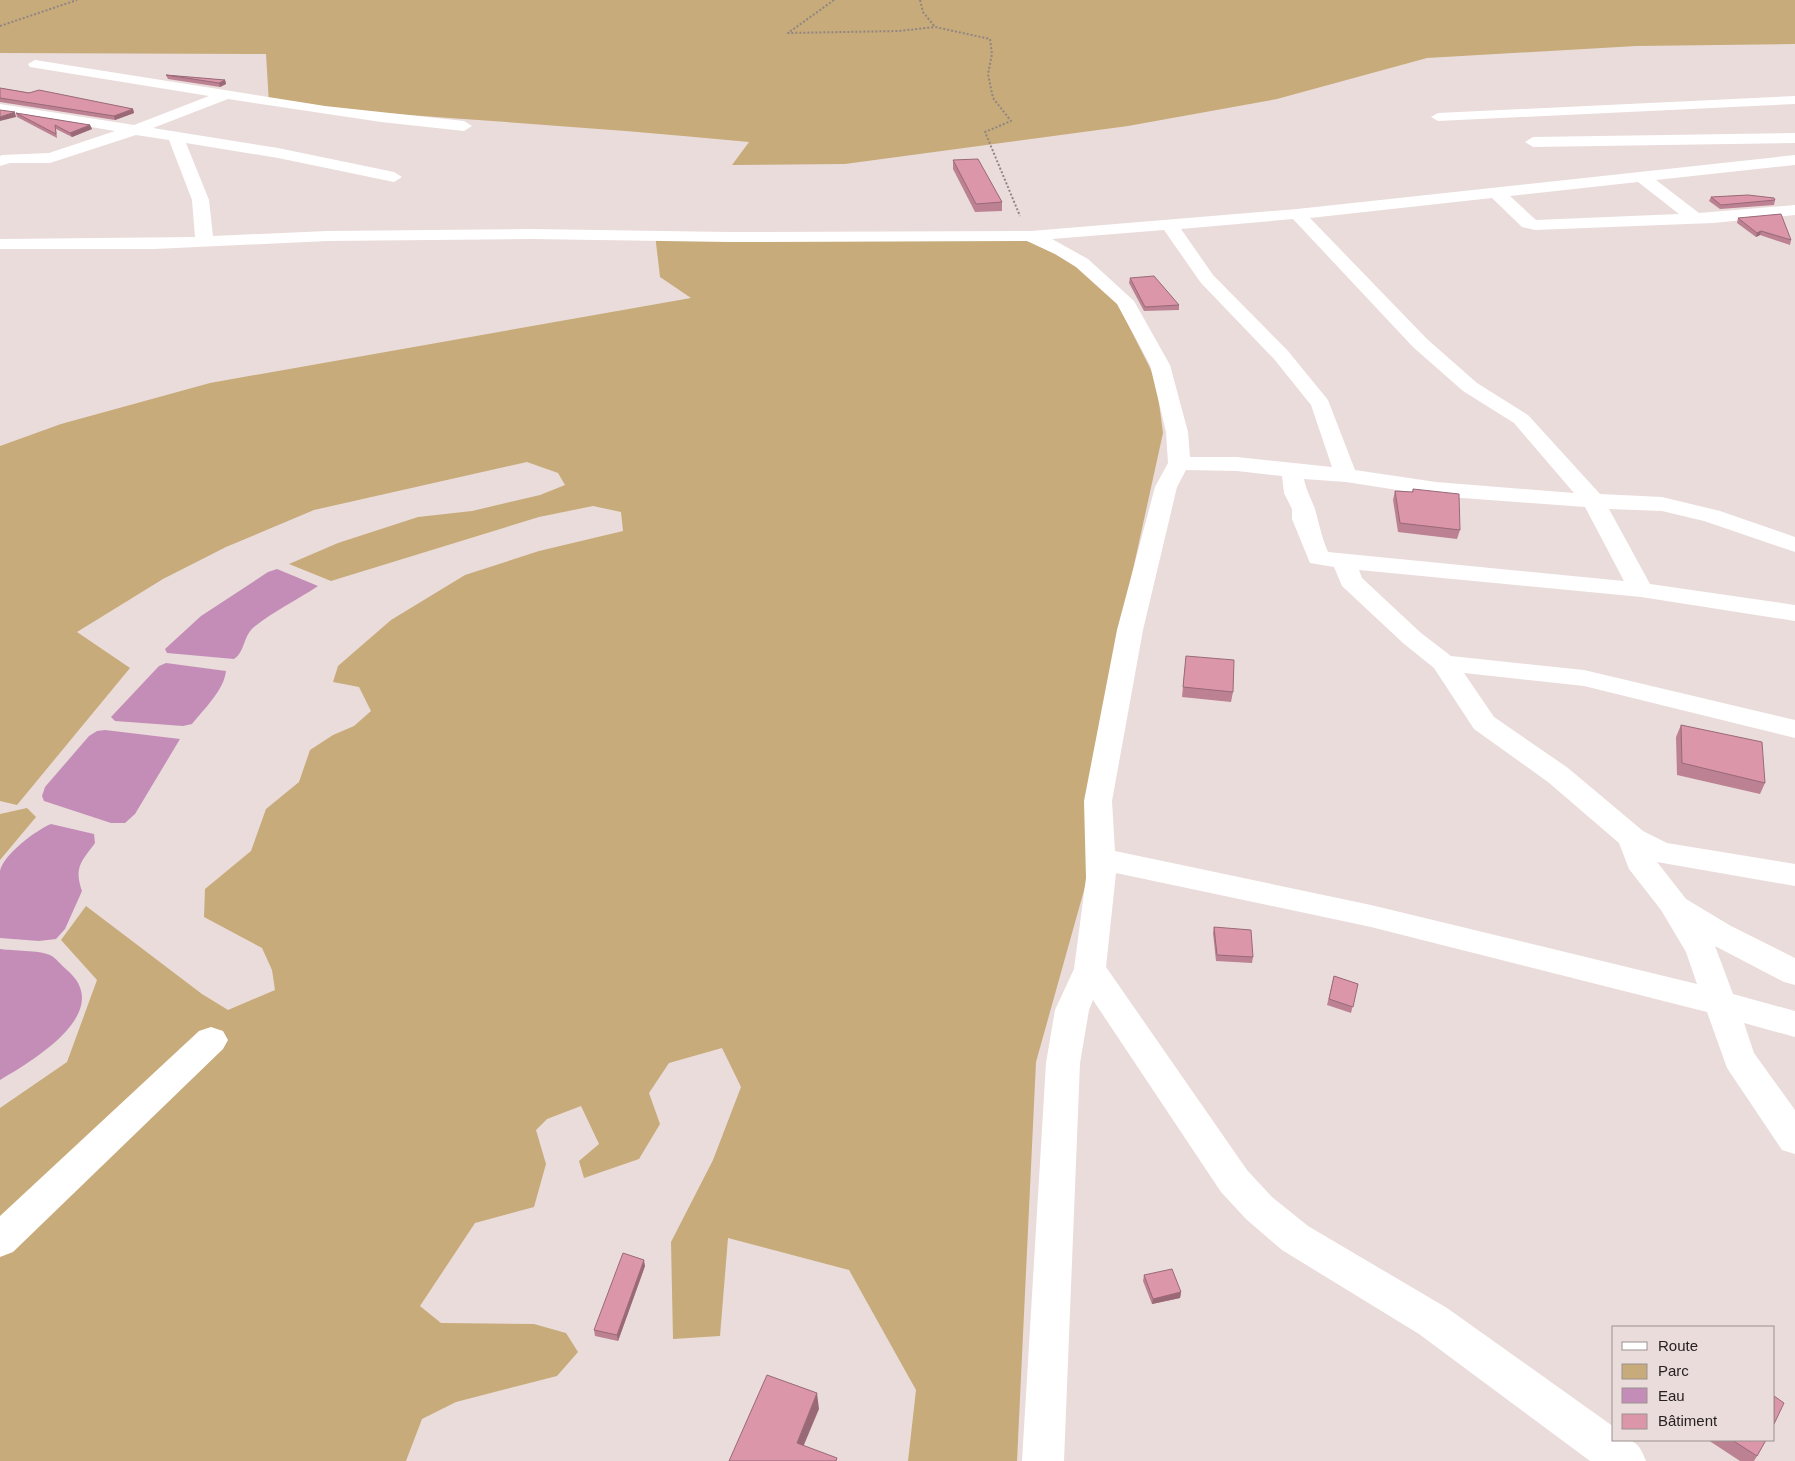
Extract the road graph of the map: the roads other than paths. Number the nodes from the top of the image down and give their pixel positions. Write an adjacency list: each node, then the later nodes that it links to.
1 (36, 64): 2 (street)
2 (227, 95): 7 (street); 8 (street)
3 (1795, 100): 4 (street)
4 (1650, 107): 6 (street); 10 (street)
5 (0, 108): 8 (street)
6 (1438, 116)
7 (464, 126)
8 (137, 129): 9 (street); 14 (street)
9 (174, 135): 15 (street); 23 (street)
10 (1697, 138): 11 (street); 12 (street)
11 (1795, 138)
12 (1534, 142)
13 (1795, 160): 16 (street)
14 (0, 161)
15 (394, 177)
16 (1642, 177): 17 (street); 20 (street)
17 (1497, 193): 19 (street); 20 (street)
18 (1795, 210): 20 (street)
19 (1297, 214): 21 (street); 28 (street)
20 (1695, 219)
21 (1170, 226): 22 (street); 27 (street)
22 (1031, 236): 23 (street); 25 (street)
23 (204, 241): 24 (street)
24 (0, 244)
25 (1179, 463): 26 (street); 36 (street)
26 (1292, 472): 27 (street); 30 (street)
27 (1346, 475): 28 (street)
28 (1593, 501): 29 (street); 31 (street)
29 (1795, 545)
30 (1344, 561): 31 (street); 33 (street)
31 (1641, 590): 32 (street)
32 (1795, 613)
33 (1444, 663): 34 (street); 35 (street)
34 (1795, 728)
35 (1632, 838): 37 (street); 38 (street)
36 (1100, 859): 39 (street); 41 (street)
37 (1795, 876)
38 (1674, 905): 40 (street); 41 (street)
39 (1090, 969): 46 (street); 47 (street)
40 (1795, 973)
41 (1720, 1004): 42 (street); 44 (street)
42 (1795, 1024)
43 (211, 1040): 45 (street)
44 (1795, 1139)
45 (0, 1240)
46 (1043, 1461)
47 (1625, 1461)

